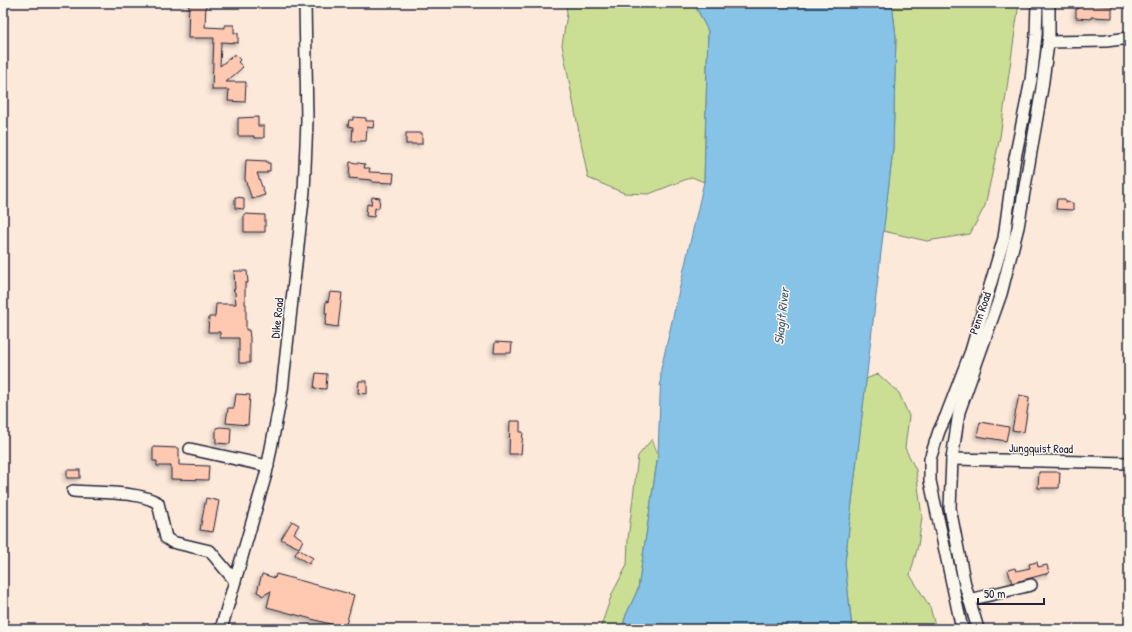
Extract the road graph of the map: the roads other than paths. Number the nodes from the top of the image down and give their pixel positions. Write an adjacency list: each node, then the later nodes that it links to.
1 (305, 3): 9 (street, Dike Road)
2 (1037, 3): 15 (street)
3 (1049, 3): 5 (street, Penn Road)
4 (1129, 38): 5 (street)
5 (1048, 42): 7 (street, Penn Road)
6 (190, 449): 9 (street)
7 (952, 459): 8 (street, Jungquist Road); 13 (street, Penn Road)
8 (1129, 463)
9 (268, 466): 11 (street, Dike Road)
10 (73, 491): 11 (street)
11 (235, 581): 14 (street, Dike Road)
12 (1031, 585): 13 (street)
13 (969, 600): 16 (street, Penn Road)
14 (221, 629)
15 (962, 629)
16 (978, 629)

